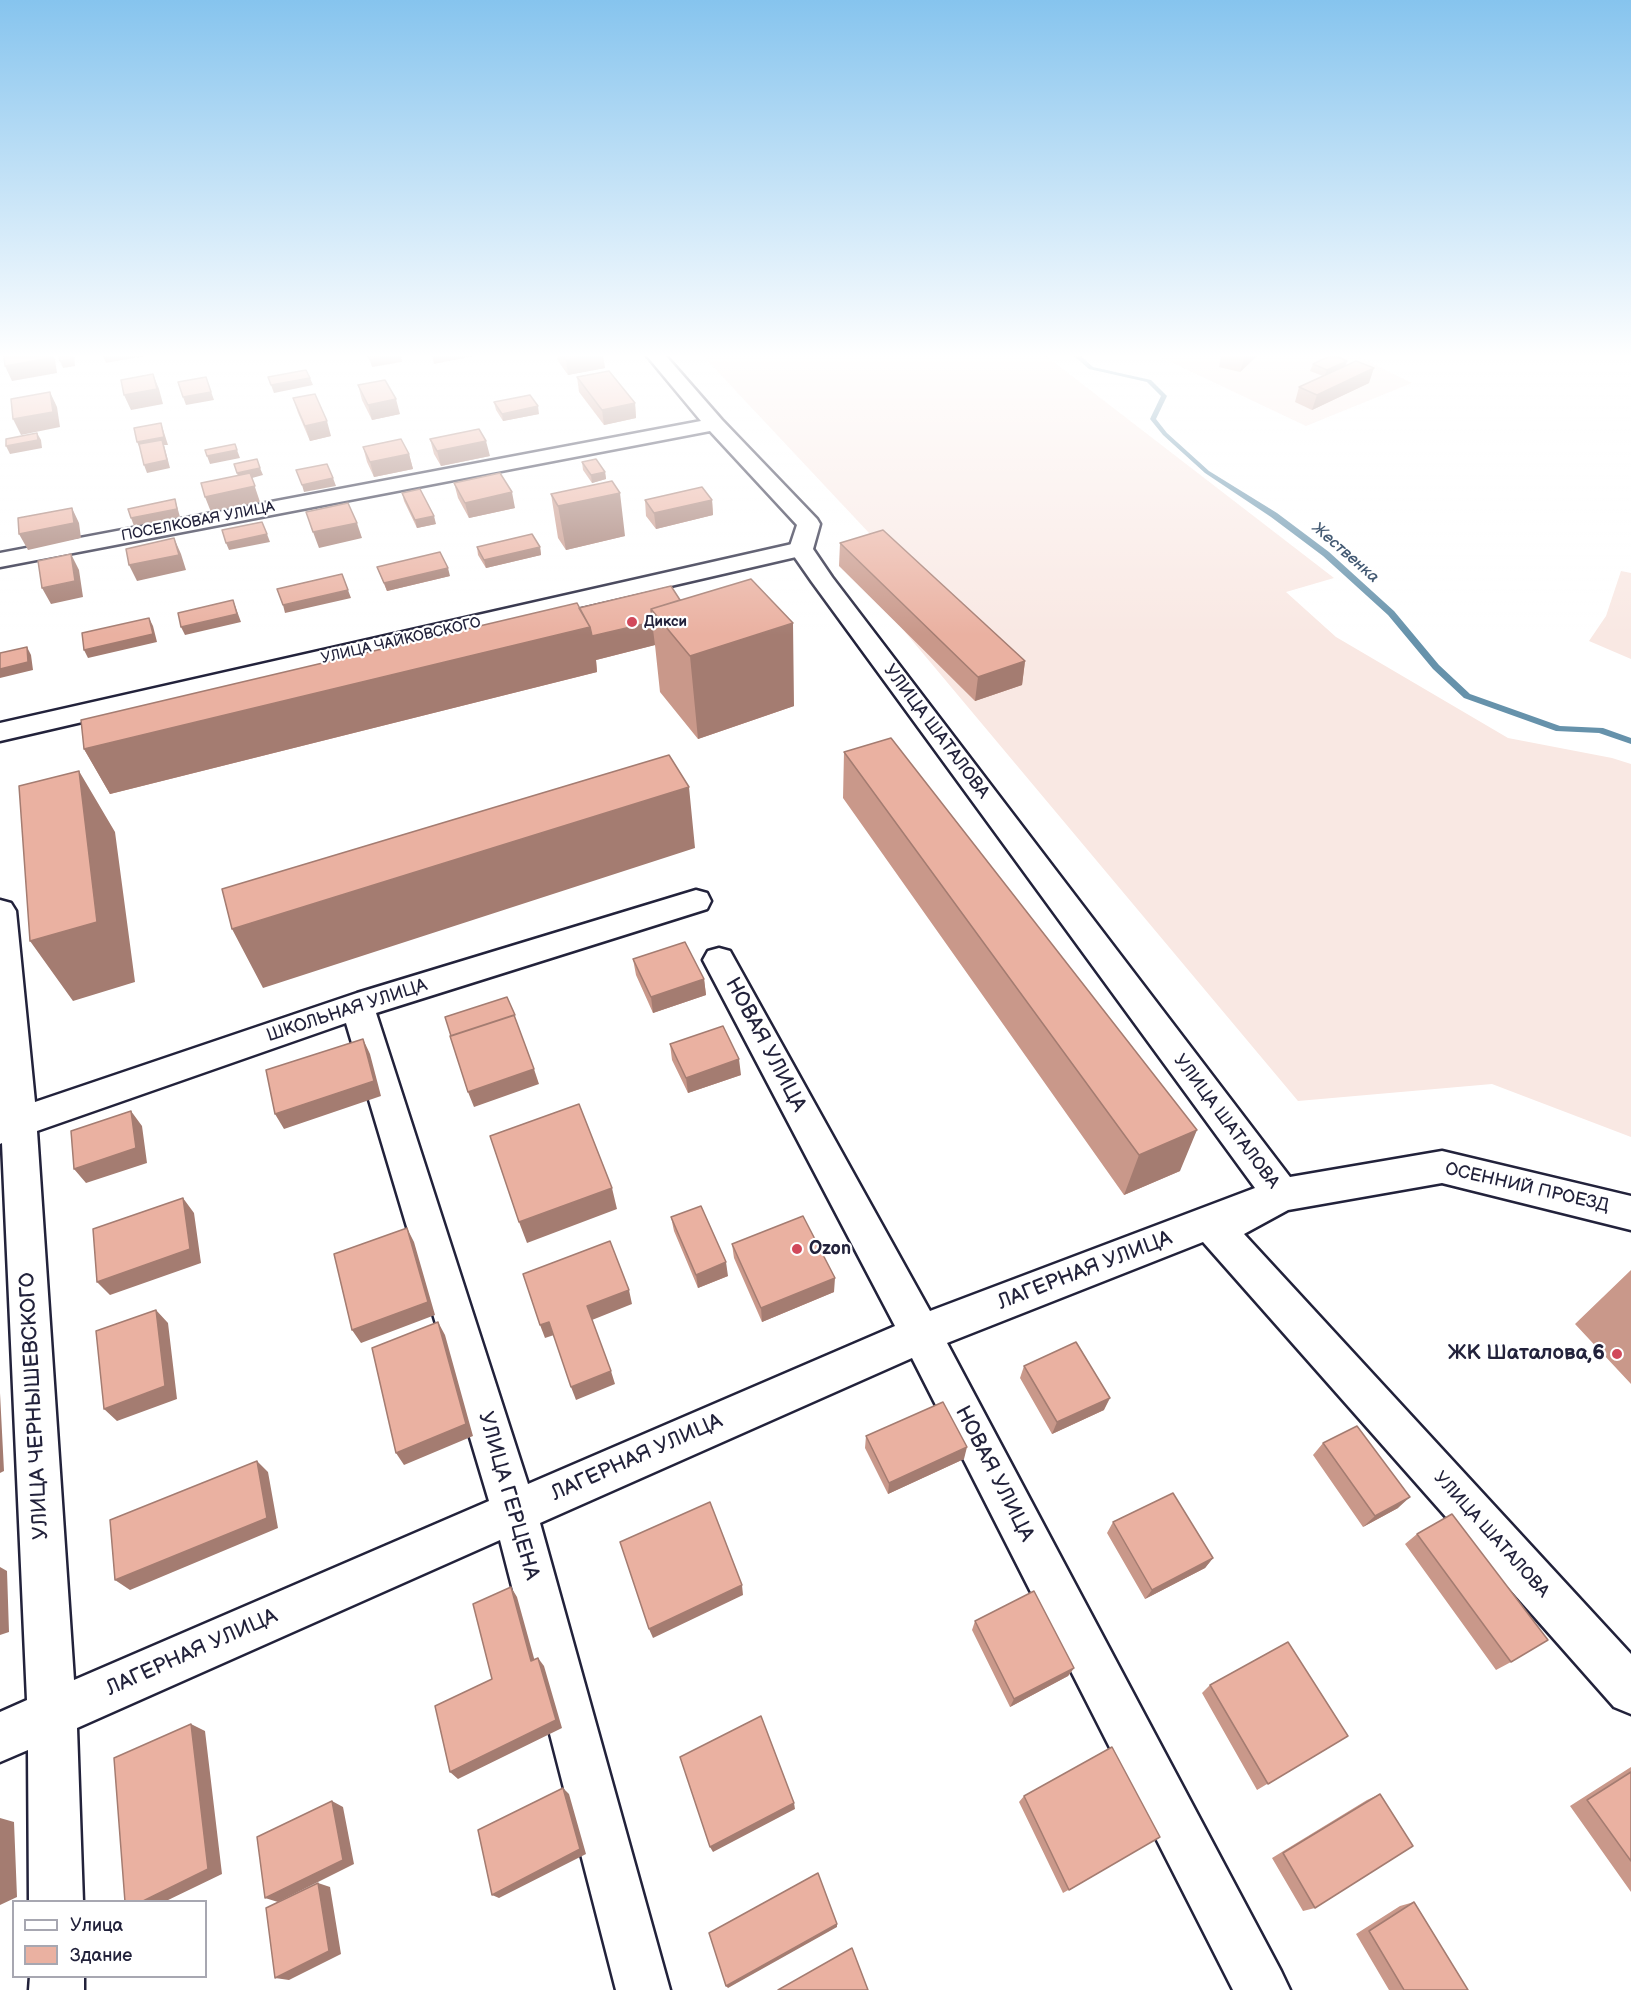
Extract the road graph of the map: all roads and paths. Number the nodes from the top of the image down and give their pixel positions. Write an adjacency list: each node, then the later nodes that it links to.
1 (584, 449): 4 (street, ПОСЕЛКОВАЯ УЛИЦА)
2 (738, 449): 3 (street)
3 (801, 549): 5 (street, УЛИЦА ЧАЙКОВСКОГО); 11 (street, УЛИЦА ШАТАЛОВА)
4 (0, 560)
5 (0, 732)
6 (696, 901): 9 (street, ШКОЛЬНАЯ УЛИЦА)
7 (0, 911): 10 (street, УЛИЦА ЧЕРНЫШЕВСКОГО)
8 (720, 960): 13 (street, НОВАЯ УЛИЦА)
9 (357, 1006): 10 (street, ШКОЛЬНАЯ УЛИЦА); 14 (street, УЛИЦА ГЕРЦЕНА)
10 (9, 1126): 16 (street, УЛИЦА ЧЕРНЫШЕВСКОГО)
11 (1281, 1195): 12 (street, ОСЕННИЙ ПРОЕЗД); 13 (street, ЛАГЕРНАЯ УЛИЦА); 15 (street, УЛИЦА ШАТАЛОВА)
12 (1631, 1213)
13 (921, 1334): 14 (street, ЛАГЕРНАЯ УЛИЦА); 20 (street, НОВАЯ УЛИЦА)
14 (515, 1512): 16 (street, ЛАГЕРНАЯ УЛИЦА); 19 (street, УЛИЦА ГЕРЦЕНА)
15 (1631, 1690)
16 (52, 1714): 17 (street, ЛАГЕРНАЯ УЛИЦА); 18 (street, УЛИЦА ЧЕРНЫШЕВСКОГО)
17 (0, 1737)
18 (56, 1900)
19 (643, 1990)
20 (1262, 1990)

